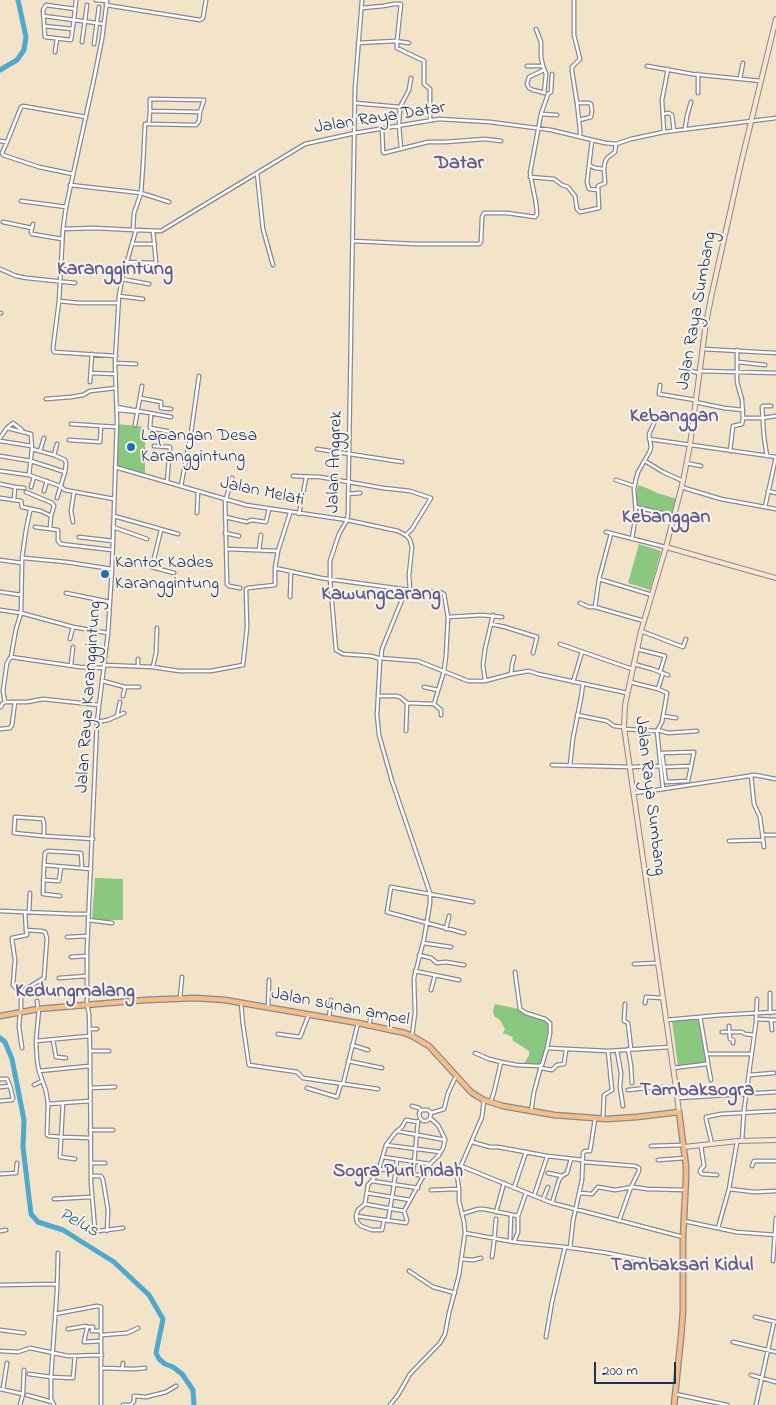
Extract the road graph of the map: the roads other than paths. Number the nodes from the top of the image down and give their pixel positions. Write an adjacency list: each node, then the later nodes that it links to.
1 (76, 0): 11 (street)
2 (96, 0): 3 (street)
3 (107, 0): 8 (street)
4 (206, 0): 8 (street)
5 (362, 0): 10 (street, Jalan Anggrek)
6 (574, 0): 43 (street)
7 (87, 5): 15 (street)
8 (106, 5): 17 (street)
9 (99, 6): 16 (street)
10 (362, 8): 22 (street); 24 (street, Jalan Anggrek)
11 (75, 9): 12 (street); 14 (street)
12 (43, 16): 14 (street); 18 (street)
13 (776, 19): 40 (street, Jalan Raya Sumbang)
14 (74, 20): 15 (street); 19 (street)
15 (85, 21): 16 (street); 23 (street)
16 (97, 23): 17 (street); 26 (street)
17 (104, 24): 52 (street)
18 (44, 26): 19 (street); 21 (street)
19 (72, 29): 21 (street)
20 (536, 29): 30 (street)
21 (57, 38): 27 (street)
22 (396, 41): 24 (street); 25 (street); 54 (street)
23 (82, 42)
24 (358, 43): 45 (street, Jalan Anggrek)
25 (408, 43)
26 (94, 44)
27 (55, 52)
28 (744, 63): 37 (street)
29 (527, 66): 30 (street)
30 (542, 66): 33 (street)
31 (648, 66): 32 (street)
32 (668, 69): 35 (street); 50 (street)
33 (544, 70): 38 (street); 42 (street)
34 (552, 74): 39 (street)
35 (698, 74): 37 (street); 41 (street)
36 (412, 78): 46 (street)
37 (740, 78): 40 (street)
38 (545, 81): 39 (street); 42 (street)
39 (551, 81): 42 (street)
40 (761, 81): 56 (street, Jalan Raya Sumbang)
41 (698, 93)
42 (546, 94): 49 (street)
43 (577, 102): 55 (street); 55 (street)
44 (691, 102): 61 (street)
45 (355, 103): 46 (street); 64 (street, Jalan Anggrek)
46 (400, 107): 58 (street)
47 (150, 111): 48 (street); 48 (street); 57 (street)
48 (200, 112): 57 (street)
49 (541, 114): 51 (street); 60 (street)
50 (663, 114): 62 (street); 63 (street)
51 (557, 115)
52 (86, 117): 69 (street); 75 (street)
53 (776, 118): 56 (street)
54 (430, 120): 58 (street, Jalan Raya Datar); 60 (street, Jalan Raya Datar)
55 (579, 120): 65 (street)
56 (752, 121): 61 (street); 106 (street, Jalan Raya Sumbang)
57 (150, 124): 79 (street, Jalan Raya Karanggintung)
58 (399, 125): 59 (street, Jalan Raya Datar); 71 (street)
59 (382, 128): 64 (street, Jalan Raya Datar); 71 (street)
60 (538, 129): 65 (street, Jalan Raya Datar); 76 (street)
61 (685, 129): 62 (street)
62 (674, 131): 63 (street)
63 (664, 132): 70 (street)
64 (356, 133): 74 (street, Jalan Raya Datar); 90 (street, Jalan Anggrek)
65 (580, 137): 66 (street, Jalan Raya Datar)
66 (592, 140): 70 (street, Jalan Raya Datar); 72 (street)
67 (0, 141): 69 (street)
68 (500, 141): 71 (street)
69 (7, 142): 75 (street)
70 (616, 144): 73 (street)
71 (401, 149)
72 (589, 165): 73 (street); 78 (street)
73 (604, 169): 78 (street)
74 (257, 173): 88 (street, Jalan Raya Datar); 94 (street)
75 (73, 174): 77 (street)
76 (530, 177): 78 (street); 90 (street)
77 (70, 185): 79 (street); 82 (street)
78 (598, 190)
79 (140, 193): 81 (street); 87 (street, Jalan Raya Karanggintung)
80 (21, 201): 82 (street)
81 (169, 202)
82 (66, 207): 86 (street)
83 (3, 222): 85 (street)
84 (33, 224): 85 (street)
85 (32, 228): 89 (street)
86 (63, 229): 87 (street); 89 (street)
87 (134, 230): 88 (street); 91 (street, Jalan Raya Karanggintung)
88 (152, 231): 92 (street)
89 (62, 239): 96 (street)
90 (353, 241): 158 (street, Jalan Anggrek)
91 (132, 244): 92 (street); 93 (street, Jalan Raya Karanggintung)
92 (155, 244): 93 (street)
93 (126, 262): 98 (street, Jalan Raya Karanggintung)
94 (273, 266)
95 (0, 269): 99 (street)
96 (61, 269): 97 (street); 99 (street)
97 (69, 270)
98 (122, 279): 101 (street); 102 (street, Jalan Raya Karanggintung)
99 (60, 283): 100 (street); 104 (street)
100 (75, 283)
101 (149, 284)
102 (119, 296): 103 (street); 105 (street, Jalan Raya Karanggintung)
103 (143, 300)
104 (59, 301): 105 (street); 109 (street)
105 (118, 303): 110 (street, Jalan Raya Karanggintung)
106 (703, 349): 107 (street); 117 (street, Jalan Raya Sumbang)
107 (737, 350): 108 (street); 111 (street)
108 (775, 353)
109 (92, 354): 110 (street); 118 (street)
110 (116, 356): 112 (street, Jalan Raya Karanggintung)
111 (738, 362): 114 (street); 116 (street)
112 (116, 363): 113 (street); 120 (street, Jalan Raya Karanggintung)
113 (136, 364)
114 (765, 365)
115 (683, 369): 117 (street)
116 (737, 371): 117 (street); 119 (street); 132 (street)
117 (699, 372): 128 (street, Jalan Raya Sumbang)
118 (91, 373): 120 (street); 122 (street)
119 (776, 373)
120 (116, 374): 125 (street, Jalan Raya Karanggintung)
121 (199, 376): 183 (street)
122 (90, 382)
123 (660, 385): 128 (street)
124 (142, 386): 126 (street)
125 (116, 388): 127 (street); 130 (street, Jalan Raya Karanggintung)
126 (140, 398): 131 (street); 133 (street)
127 (46, 399)
128 (695, 401): 132 (street); 152 (street, Jalan Raya Sumbang)
129 (770, 406): 139 (street)
130 (117, 409): 133 (street); 143 (street, Jalan Raya Karanggintung)
131 (171, 409)
132 (743, 410): 138 (street)
133 (139, 411): 134 (street); 141 (street)
134 (151, 414): 136 (street); 146 (street)
135 (776, 416): 139 (street)
136 (171, 417)
137 (657, 417): 149 (street)
138 (743, 418): 139 (street); 157 (street)
139 (763, 418): 161 (street)
140 (71, 424): 142 (street)
141 (135, 425)
142 (101, 426): 143 (street); 150 (street)
143 (117, 427): 168 (street, Jalan Raya Karanggintung)
144 (7, 428): 145 (street); 145 (street); 148 (street)
145 (24, 432): 154 (street)
146 (172, 432)
147 (44, 438): 156 (street)
148 (0, 439): 154 (street)
149 (649, 439): 152 (street); 164 (street)
150 (69, 440)
151 (57, 444): 159 (street)
152 (690, 445): 157 (street); 166 (street, Jalan Raya Sumbang)
153 (154, 446): 179 (street)
154 (32, 447): 156 (street); 163 (street)
155 (317, 448): 158 (street)
156 (40, 451): 159 (street)
157 (730, 451): 161 (street)
158 (349, 453): 165 (street); 180 (street, Jalan Anggrek)
159 (54, 455): 170 (street)
160 (0, 456): 163 (street)
161 (767, 456): 162 (street)
162 (776, 457): 193 (street)
163 (31, 461): 170 (street); 171 (street)
164 (645, 461): 177 (street); 184 (street)
165 (402, 462)
166 (686, 463): 167 (street); 177 (street, Jalan Raya Sumbang)
167 (701, 466)
168 (115, 467): 179 (street, Jalan Melati); 199 (street, Jalan Raya Karanggintung)
169 (0, 471): 171 (street)
170 (65, 472): 182 (street)
171 (29, 475): 173 (street)
172 (293, 476): 175 (street)
173 (34, 477): 178 (street); 187 (street)
174 (232, 478): 200 (street)
175 (306, 478): 180 (street); 209 (street)
176 (616, 480): 184 (street)
177 (683, 481): 188 (street, Jalan Raya Sumbang)
178 (47, 482): 182 (street); 189 (street)
179 (167, 482): 183 (street, Jalan Melati)
180 (348, 482): 195 (street, Jalan Anggrek); 226 (street)
181 (0, 484): 185 (street)
182 (60, 486): 192 (street); 198 (street)
183 (181, 486): 190 (street, Jalan Melati)
184 (634, 486): 203 (street)
185 (15, 487): 186 (street); 201 (street)
186 (24, 488)
187 (31, 488)
188 (681, 488): 202 (street); 213 (street, Jalan Raya Sumbang)
189 (44, 491)
190 (198, 491): 200 (street, Jalan Melati); 208 (street)
191 (26, 492): 210 (street)
192 (74, 492): 199 (street); 215 (street)
193 (768, 492): 194 (street); 202 (street)
194 (776, 493)
195 (348, 494): 196 (street); 214 (street, Jalan Anggrek)
196 (360, 494)
197 (0, 498): 201 (street)
198 (56, 498)
199 (114, 499): 211 (street, Jalan Raya Karanggintung)
200 (226, 499): 205 (street, Jalan Melati); 212 (street)
201 (14, 500): 204 (street)
202 (765, 506): 206 (street)
203 (636, 507): 213 (street); 229 (street)
204 (32, 509): 210 (street); 236 (street)
205 (269, 509): 207 (street, Jalan Melati); 212 (street)
206 (776, 509)
207 (290, 512): 209 (street, Jalan Melati); 235 (street)
208 (197, 513)
209 (299, 514): 214 (street, Jalan Melati)
210 (51, 516): 218 (street)
211 (114, 516): 216 (street, Jalan Raya Karanggintung); 219 (street)
212 (225, 516): 221 (street)
213 (674, 516): 231 (street, Jalan Raya Sumbang)
214 (347, 520): 226 (street, Jalan Melati); 244 (street, Jalan Anggrek)
215 (73, 522)
216 (114, 527): 228 (street); 230 (street, Jalan Raya Karanggintung)
217 (35, 528): 218 (street)
218 (50, 529): 233 (street)
219 (161, 529): 222 (street); 242 (street)
220 (606, 532): 223 (street)
221 (225, 533): 225 (street); 232 (street)
222 (178, 534)
223 (611, 534): 229 (street); 245 (street)
224 (261, 535): 234 (street)
225 (239, 536)
226 (407, 536): 247 (street)
227 (79, 537): 230 (street)
228 (147, 539)
229 (632, 539): 231 (street)
230 (113, 541): 233 (street, Jalan Raya Karanggintung)
231 (666, 547): 243 (street); 251 (street, Jalan Raya Sumbang)
232 (226, 549): 234 (street); 246 (street)
233 (112, 550): 240 (street, Jalan Raya Karanggintung)
234 (260, 550): 235 (street)
235 (278, 551): 239 (street)
236 (22, 559): 238 (street); 240 (street)
237 (0, 560): 238 (street)
238 (22, 563): 250 (street)
239 (275, 568): 241 (street); 282 (street)
240 (112, 569): 253 (street, Jalan Raya Karanggintung)
241 (291, 572): 244 (street); 252 (street)
242 (174, 573)
243 (776, 578)
244 (330, 579): 247 (street); 276 (street, Jalan Anggrek)
245 (599, 579): 251 (street); 255 (street)
246 (240, 588)
247 (408, 590): 259 (street); 276 (street)
248 (0, 592): 250 (street)
249 (66, 593): 253 (street)
250 (21, 595): 257 (street)
251 (652, 595): 261 (street, Jalan Raya Sumbang)
252 (290, 598)
253 (110, 602): 266 (street, Jalan Raya Karanggintung)
254 (580, 603): 255 (street)
255 (595, 607): 261 (street)
256 (0, 610): 257 (street)
257 (21, 613): 263 (street); 275 (street)
258 (493, 615): 259 (street); 260 (street); 262 (street)
259 (448, 617): 284 (street)
260 (502, 617)
261 (644, 621): 265 (street, Jalan Raya Sumbang)
262 (491, 624): 273 (street); 289 (street)
263 (74, 628): 266 (street); 267 (street)
264 (157, 628): 282 (street)
265 (641, 631): 268 (street); 271 (street, Jalan Raya Sumbang)
266 (108, 633): 280 (street, Jalan Raya Karanggintung)
267 (70, 639)
268 (686, 639)
269 (560, 644): 272 (street)
270 (73, 647): 279 (street)
271 (637, 649): 278 (street, Jalan Raya Sumbang); 285 (street)
272 (582, 652): 283 (street); 290 (street)
273 (532, 653)
274 (514, 657): 286 (street)
275 (11, 658): 279 (street); 301 (street)
276 (380, 658): 284 (street); 300 (street)
277 (138, 659): 281 (street)
278 (634, 664): 283 (street, Jalan Raya Sumbang); 285 (street)
279 (71, 666): 280 (street)
280 (105, 666): 281 (street); 288 (street, Jalan Raya Karanggintung)
281 (138, 666): 282 (street)
282 (153, 667)
283 (633, 669): 291 (street, Jalan Raya Sumbang)
284 (444, 671): 289 (street); 296 (street)
285 (662, 672): 287 (street); 297 (street)
286 (511, 674): 289 (street); 290 (street)
287 (668, 675)
288 (103, 681): 293 (street); 306 (street, Jalan Raya Karanggintung)
289 (485, 681)
290 (573, 682): 292 (street)
291 (630, 682): 297 (street); 298 (street, Jalan Raya Sumbang)
292 (583, 684): 298 (street); 310 (street)
293 (125, 687): 294 (street); 299 (street)
294 (139, 687)
295 (424, 687): 296 (street)
296 (438, 690): 305 (street)
297 (658, 690): 311 (street)
298 (627, 693): 315 (street, Jalan Raya Sumbang)
299 (123, 696)
300 (378, 696): 304 (street); 344 (street)
301 (5, 702): 302 (street); 307 (street)
302 (15, 702): 306 (street); 316 (street)
303 (120, 702): 312 (street)
304 (407, 703): 305 (street); 317 (street)
305 (434, 704): 309 (street)
306 (99, 705): 314 (street, Jalan Raya Karanggintung)
307 (1, 707)
308 (124, 714): 312 (street)
309 (441, 715)
310 (577, 715): 315 (street); 321 (street)
311 (663, 716): 313 (street); 318 (street)
312 (117, 717): 314 (street)
313 (676, 718)
314 (97, 722): 334 (street, Jalan Raya Karanggintung)
315 (624, 728): 318 (street); 323 (street, Jalan Raya Sumbang)
316 (0, 729)
317 (406, 730)
318 (657, 730): 319 (street); 324 (street)
319 (698, 731)
320 (552, 764): 321 (street)
321 (570, 765): 323 (street)
322 (691, 766): 324 (street); 324 (street); 327 (street)
323 (630, 767): 324 (street); 330 (street, Jalan Raya Sumbang)
324 (662, 767): 327 (street); 329 (street)
325 (751, 775): 326 (street); 328 (street); 331 (street)
326 (776, 779)
327 (681, 781): 328 (street)
328 (682, 786): 329 (street)
329 (663, 788): 330 (street)
330 (634, 793): 364 (street, Jalan Raya Sumbang)
331 (763, 835): 332 (street); 335 (street)
332 (776, 835)
333 (44, 836): 333 (street); 334 (street)
334 (93, 839): 341 (street, Jalan Raya Karanggintung)
335 (763, 840): 336 (street); 337 (street)
336 (729, 841)
337 (764, 847)
338 (44, 866): 339 (street); 340 (street); 342 (street)
339 (61, 867): 340 (street); 342 (street)
340 (82, 868): 341 (street)
341 (91, 869): 349 (street, Jalan Raya Karanggintung)
342 (43, 880): 345 (street)
343 (30, 893): 348 (street)
344 (430, 894): 346 (street); 353 (street); 353 (street)
345 (60, 896)
346 (473, 902)
347 (0, 910): 348 (street)
348 (27, 912): 349 (street); 355 (street)
349 (89, 914): 351 (street, Jalan Raya Karanggintung)
350 (449, 916): 354 (street)
351 (88, 920): 352 (street); 357 (street, Jalan Raya Karanggintung)
352 (112, 923)
353 (427, 923): 354 (street); 359 (street)
354 (446, 929): 356 (street)
355 (26, 930): 375 (street); 375 (street)
356 (464, 933)
357 (88, 936): 358 (street); 362 (street, Jalan Raya Karanggintung)
358 (67, 937)
359 (423, 943): 360 (street); 361 (street)
360 (451, 947)
361 (419, 955): 366 (street); 367 (street)
362 (87, 956): 363 (street); 370 (street, Jalan Raya Karanggintung)
363 (71, 957)
364 (658, 963): 365 (street); 378 (street, Jalan Raya Sumbang)
365 (634, 964)
366 (464, 965)
367 (415, 971): 369 (street); 413 (street)
368 (515, 972): 420 (street)
369 (435, 975): 374 (street); 376 (street)
370 (87, 976): 372 (street); 385 (street, Jalan Raya Karanggintung)
371 (182, 976): 379 (street)
372 (60, 978)
373 (269, 980): 387 (street)
374 (459, 980)
375 (22, 990): 389 (street)
376 (431, 990)
377 (770, 993): 392 (street)
378 (662, 998): 384 (street); 399 (street, Jalan Raya Sumbang)
379 (180, 999): 383 (main road, Jalan sunan ampel); 385 (main road, Jalan sunan ampel)
380 (757, 999): 393 (street)
381 (37, 1000): 388 (street)
382 (330, 1000): 397 (street)
383 (241, 1003): 387 (main road, Jalan sunan ampel); 448 (street)
384 (645, 1003)
385 (87, 1004): 388 (main road, Jalan sunan ampel); 406 (street, Jalan Raya Karanggintung)
386 (625, 1004): 421 (street)
387 (268, 1008): 394 (main road, Jalan sunan ampel)
388 (38, 1009): 389 (main road, Jalan sunan ampel); 415 (street)
389 (21, 1011): 395 (main road, Jalan sunan ampel); 419 (street)
390 (372, 1011): 403 (street)
391 (776, 1012): 392 (street)
392 (770, 1013): 393 (street)
393 (756, 1014): 396 (street); 398 (street)
394 (310, 1015): 397 (main road, Jalan sunan ampel); 410 (street)
395 (0, 1016)
396 (700, 1016): 399 (street); 429 (street)
397 (329, 1018): 402 (main road, Jalan sunan ampel)
398 (756, 1019): 400 (street); 411 (street)
399 (666, 1020): 418 (street, Jalan Raya Sumbang)
400 (771, 1020): 401 (street); 407 (street)
401 (776, 1020)
402 (358, 1022): 403 (main road, Jalan sunan ampel); 417 (street)
403 (369, 1025): 413 (main road, Jalan sunan ampel)
404 (729, 1026): 409 (street)
405 (97, 1028): 406 (street)
406 (89, 1029): 412 (street, Jalan Raya Karanggintung)
407 (772, 1030)
408 (722, 1032): 409 (street)
409 (730, 1032): 411 (street); 416 (street)
410 (278, 1034)
411 (754, 1035): 430 (street)
412 (89, 1036): 414 (street); 424 (street, Jalan Raya Karanggintung)
413 (412, 1036): 441 (main road, Jalan sunan ampel)
414 (53, 1040): 415 (street); 431 (street)
415 (36, 1041): 439 (street)
416 (733, 1043)
417 (352, 1045): 422 (street); 432 (street)
418 (670, 1047): 421 (street); 438 (street, Jalan Raya Sumbang)
419 (22, 1048)
420 (547, 1048): 423 (street); 436 (street)
421 (629, 1049): 427 (street); 446 (street)
422 (368, 1050)
423 (566, 1050): 426 (street); 436 (street)
424 (90, 1051): 425 (street); 435 (street, Jalan Raya Karanggintung)
425 (109, 1051)
426 (608, 1051): 427 (street); 477 (street)
427 (617, 1051): 467 (street)
428 (475, 1053): 433 (street)
429 (707, 1054): 430 (street); 434 (street)
430 (751, 1054): 442 (street)
431 (66, 1058)
432 (348, 1061): 437 (street); 448 (street)
433 (501, 1062): 436 (street); 463 (street)
434 (708, 1064): 438 (street); 444 (street)
435 (90, 1066): 439 (street); 452 (street, Jalan Raya Karanggintung)
436 (541, 1066): 471 (street)
437 (382, 1068)
438 (673, 1068): 454 (street, Jalan Raya Sumbang)
439 (39, 1071): 445 (street)
440 (774, 1073): 442 (street)
441 (456, 1075): 460 (main road, Jalan sunan ampel); 470 (street)
442 (749, 1075): 458 (street)
443 (0, 1079): 449 (street)
444 (711, 1080)
445 (42, 1081): 447 (street); 465 (street)
446 (632, 1083)
447 (34, 1084)
448 (342, 1084): 453 (street); 455 (street)
449 (10, 1086): 450 (street); 461 (street)
450 (0, 1087)
451 (115, 1087): 452 (street)
452 (90, 1088): 462 (street, Jalan Raya Karanggintung)
453 (308, 1088)
454 (676, 1088): 456 (street); 459 (street, Jalan Raya Sumbang)
455 (378, 1089)
456 (628, 1090)
457 (776, 1092): 458 (street)
458 (746, 1093): 459 (street); 473 (street)
459 (677, 1098): 472 (street, Jalan Raya Sumbang)
460 (484, 1100): 463 (main road, Jalan sunan ampel); 488 (street)
461 (0, 1101)
462 (90, 1101): 464 (street); 479 (street, Jalan Raya Karanggintung)
463 (490, 1102): 471 (main road, Jalan sunan ampel)
464 (63, 1103): 465 (street); 483 (street)
465 (48, 1104): 483 (street)
466 (412, 1106): 468 (street)
467 (623, 1106)
468 (421, 1111): 470 (street); 474 (street)
469 (776, 1111): 473 (street)
470 (431, 1112): 475 (street)
471 (530, 1112): 476 (main road, Jalan sunan ampel)
472 (679, 1112): 477 (main road, Jalan sunan ampel); 493 (main road)
473 (744, 1112): 487 (street); 489 (street)
474 (419, 1116): 475 (street); 478 (street)
475 (430, 1118): 485 (street)
476 (595, 1119): 477 (main road, Jalan sunan ampel); 505 (street)
477 (603, 1119)
478 (418, 1122): 481 (street); 482 (street)
479 (90, 1130): 480 (street); 484 (street, Jalan Raya Karanggintung)
480 (113, 1130)
481 (397, 1131): 482 (street); 490 (street)
482 (417, 1135): 485 (street); 494 (street)
483 (61, 1137): 484 (street); 500 (street)
484 (91, 1138): 509 (street, Jalan Raya Karanggintung)
485 (445, 1140): 495 (street)
486 (776, 1140): 487 (street)
487 (740, 1141): 489 (street); 530 (street)
488 (472, 1142): 496 (street); 511 (street)
489 (712, 1144): 491 (street)
490 (386, 1145): 494 (street); 498 (street)
491 (701, 1145): 493 (street); 518 (street)
492 (651, 1146): 493 (street)
493 (684, 1146): 499 (main road)
494 (416, 1149): 495 (street); 504 (street)
495 (440, 1152): 510 (street)
496 (526, 1152): 497 (street); 528 (street)
497 (547, 1156): 502 (street); 538 (street)
498 (383, 1157): 501 (street); 513 (street)
499 (685, 1158): 503 (street); 532 (main road)
500 (76, 1159)
501 (397, 1159): 504 (street); 514 (street)
502 (571, 1159): 505 (street); 521 (street)
503 (658, 1160)
504 (414, 1161): 510 (street); 517 (street)
505 (583, 1161): 526 (street); 536 (street)
506 (776, 1161): 512 (street)
507 (17, 1163): 516 (street)
508 (105, 1163): 509 (street)
509 (91, 1164): 519 (street, Jalan Raya Karanggintung)
510 (430, 1164): 520 (street)
511 (461, 1166): 523 (street); 529 (street)
512 (752, 1166)
513 (379, 1169): 514 (street); 522 (street)
514 (396, 1172): 517 (street); 524 (street)
515 (548, 1173): 521 (street)
516 (0, 1174)
517 (413, 1174): 520 (street)
518 (717, 1175)
519 (91, 1176): 539 (street, Jalan Raya Karanggintung); 562 (street)
520 (425, 1176): 527 (street)
521 (562, 1176): 543 (street)
522 (372, 1181): 524 (street); 534 (street)
523 (504, 1183): 528 (street); 548 (street)
524 (394, 1184): 527 (street); 537 (street)
525 (548, 1187): 541 (street)
526 (631, 1187): 532 (street); 536 (street); 557 (street)
527 (418, 1188): 542 (street)
528 (514, 1188): 535 (street)
529 (459, 1189): 531 (street); 549 (street)
530 (729, 1189): 533 (street); 560 (street)
531 (431, 1190)
532 (685, 1190): 558 (main road)
533 (776, 1191)
534 (366, 1193): 537 (street); 544 (street)
535 (526, 1193): 538 (street); 552 (street)
536 (580, 1193): 546 (street)
537 (392, 1196): 542 (street); 545 (street)
538 (534, 1196): 541 (street)
539 (91, 1197): 540 (street); 562 (street, Jalan Raya Karanggintung)
540 (54, 1199)
541 (543, 1199): 543 (street)
542 (410, 1200): 547 (street)
543 (552, 1203): 546 (street)
544 (365, 1204): 545 (street); 551 (street)
545 (390, 1210): 547 (street); 556 (street)
546 (576, 1210): 557 (street); 570 (street)
547 (404, 1211): 556 (street)
548 (496, 1212): 549 (street); 550 (street)
549 (462, 1214): 564 (street)
550 (512, 1215): 552 (street); 568 (street)
551 (356, 1216): 555 (street); 555 (street)
552 (518, 1216): 568 (street)
553 (776, 1218): 565 (street)
554 (496, 1219): 567 (street)
555 (384, 1220): 556 (street)
556 (388, 1221)
557 (619, 1221): 566 (street)
558 (684, 1222): 560 (street); 566 (main road)
559 (123, 1228): 562 (street)
560 (718, 1228): 565 (street)
561 (6, 1230): 563 (street)
562 (107, 1230)
563 (0, 1231)
564 (465, 1233): 567 (street); 575 (street)
565 (775, 1235): 571 (street)
566 (683, 1237): 577 (main road)
567 (495, 1238): 568 (street); 573 (street)
568 (512, 1242): 569 (street)
569 (565, 1247): 570 (street); 591 (street)
570 (570, 1248): 577 (street)
571 (775, 1248): 576 (street)
572 (58, 1253): 579 (street)
573 (492, 1257)
574 (481, 1258): 575 (street)
575 (461, 1259): 581 (street)
576 (773, 1261)
577 (683, 1268): 613 (main road)
578 (409, 1271): 581 (street)
579 (57, 1284): 580 (street); 582 (street)
580 (0, 1285)
581 (455, 1293): 620 (street)
582 (56, 1314): 590 (street); 597 (street)
583 (755, 1317): 584 (street)
584 (775, 1322): 594 (street)
585 (87, 1327): 587 (street); 590 (street); 592 (street)
586 (138, 1328): 590 (street)
587 (68, 1329)
588 (0, 1330): 589 (street)
589 (24, 1333)
590 (102, 1333): 592 (street)
591 (546, 1337)
592 (101, 1342): 598 (street)
593 (733, 1342): 594 (street)
594 (768, 1350): 596 (street); 609 (street)
595 (0, 1351): 597 (street)
596 (776, 1352)
597 (52, 1353): 599 (street); 608 (street)
598 (102, 1355): 599 (street); 602 (street)
599 (75, 1356): 608 (street)
600 (7, 1363): 612 (street)
601 (123, 1363): 604 (street)
602 (102, 1368): 604 (street); 617 (street)
603 (146, 1368): 604 (street)
604 (122, 1369)
605 (24, 1370): 614 (street)
606 (29, 1374): 608 (street)
607 (751, 1375): 609 (street)
608 (51, 1378): 615 (street)
609 (762, 1378): 610 (street); 623 (street)
610 (776, 1382)
611 (176, 1386): 619 (street)
612 (1, 1389): 614 (street)
613 (675, 1394): 621 (main road); 622 (street)
614 (25, 1395): 615 (street); 616 (street)
615 (53, 1403)
616 (20, 1405)
617 (101, 1405)
618 (123, 1405): 619 (street)
619 (131, 1405)
620 (390, 1405)
621 (674, 1405)
622 (727, 1405)
623 (756, 1405)

